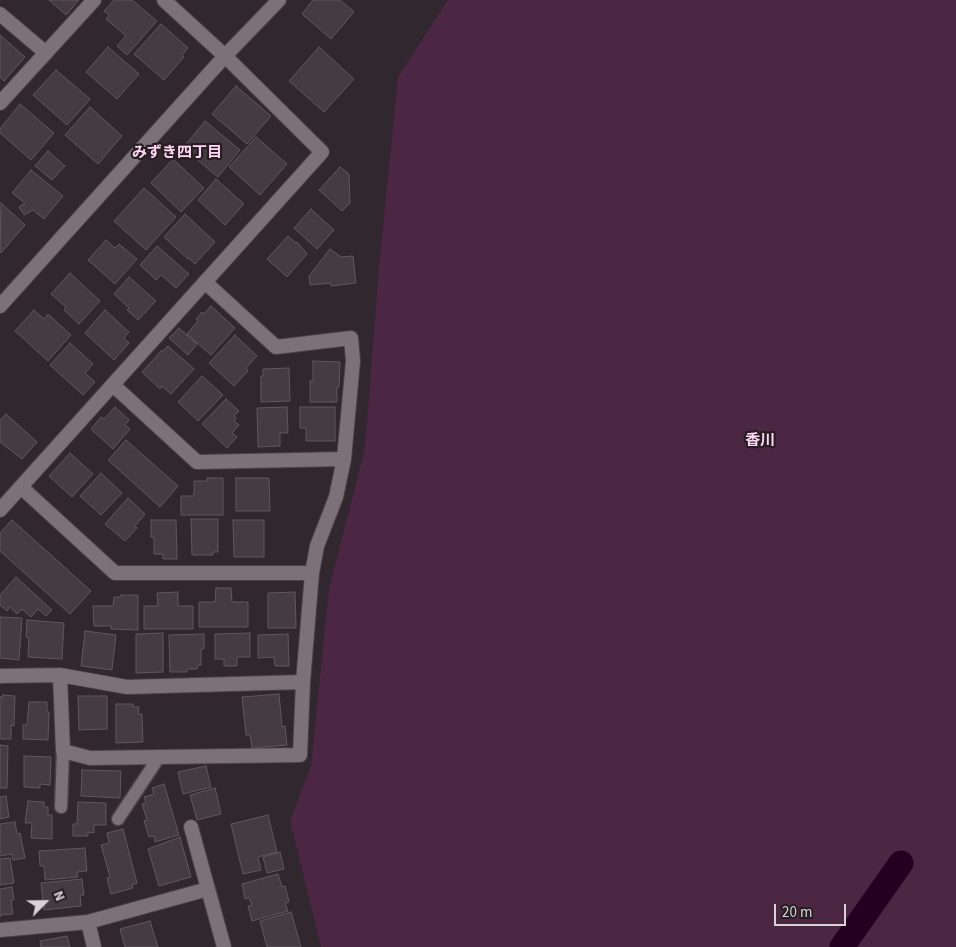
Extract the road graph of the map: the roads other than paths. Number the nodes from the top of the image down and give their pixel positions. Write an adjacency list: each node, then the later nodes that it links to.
1 (94, 0): 5 (street)
2 (164, 0): 6 (street)
3 (279, 0): 6 (street)
4 (0, 14): 5 (street)
5 (46, 53): 7 (street)
6 (225, 56): 8 (street); 9 (street)
7 (0, 104)
8 (205, 282): 10 (street); 11 (street)
9 (0, 306)
10 (113, 385): 11 (street); 12 (street)
11 (344, 459): 14 (street)
12 (21, 487): 13 (street); 14 (street)
13 (0, 510)
14 (312, 573): 17 (street)
15 (60, 675): 16 (street); 17 (street); 18 (street)
16 (0, 676)
17 (303, 682): 19 (street)
18 (63, 751): 19 (street); 20 (lane)
19 (159, 757): 21 (lane)
20 (61, 807)
21 (118, 819)
22 (190, 827): 23 (street)
23 (208, 889): 24 (street); 27 (street)
24 (88, 922): 25 (street); 26 (street)
25 (0, 930)
26 (94, 947)
27 (224, 947)

